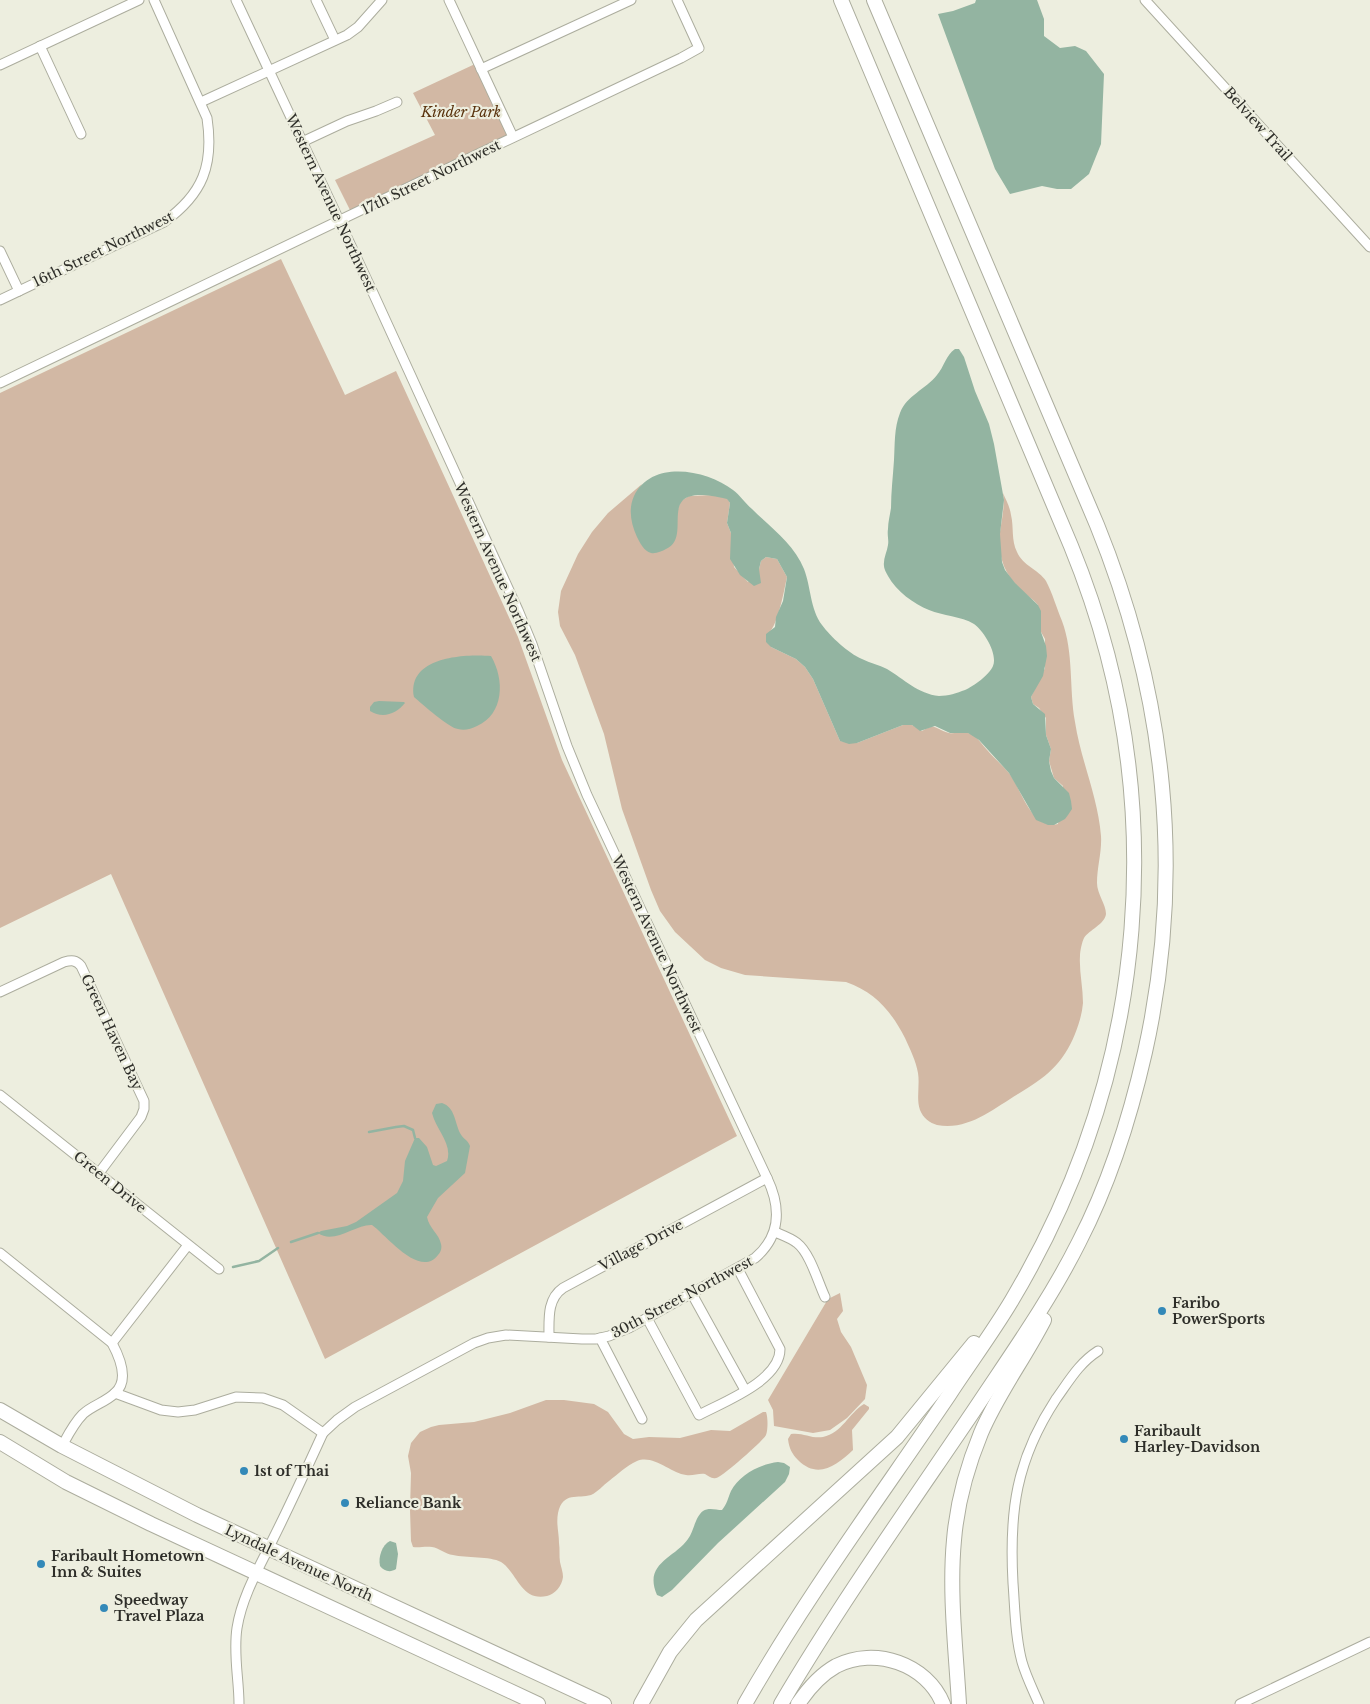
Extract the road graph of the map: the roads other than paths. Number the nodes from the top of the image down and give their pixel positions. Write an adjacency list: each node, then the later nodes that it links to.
1 (139, 0): 13 (street)
2 (154, 0): 17 (street, 16th Street Northwest)
3 (236, 0): 16 (street, Western Avenue Northwest)
4 (316, 0): 12 (street)
5 (382, 0): 12 (street)
6 (449, 0): 15 (street)
7 (631, 0): 15 (street)
8 (677, 0): 20 (street, 17th Street Northwest)
9 (841, 0): 38 (highway)
10 (874, 0): 32 (highway)
11 (1145, 0): 23 (street, Belview Trail)
12 (335, 40): 16 (street)
13 (40, 46): 14 (street); 19 (street)
14 (0, 65)
15 (481, 69): 20 (street)
16 (269, 71): 17 (street); 21 (street, Western Avenue Northwest)
17 (201, 102): 25 (street, 16th Street Northwest)
18 (397, 102): 21 (street)
19 (81, 134)
20 (513, 137): 22 (street, 17th Street Northwest)
21 (302, 142): 22 (street, Western Avenue Northwest)
22 (339, 221): 27 (street, 17th Street Northwest); 31 (street, Western Avenue Northwest)
23 (1370, 247)
24 (0, 251): 25 (street)
25 (19, 291): 26 (street, 16th Street Northwest)
26 (0, 300)
27 (0, 383)
28 (0, 992): 30 (street, Green Haven Bay)
29 (0, 1095): 30 (street, Green Drive)
30 (99, 1173): 34 (street, Green Drive)
31 (768, 1178): 33 (street, Western Avenue Northwest); 42 (street, Village Drive)
32 (1102, 1194): 61 (highway); 64 (highway)
33 (775, 1232): 37 (street, 30th Street Northwest); 40 (street)
34 (188, 1245): 36 (street, Green Drive); 44 (street)
35 (0, 1253): 44 (street)
36 (219, 1269)
37 (738, 1269): 39 (street, 30th Street Northwest); 46 (street)
38 (1028, 1272): 59 (highway); 60 (highway)
39 (692, 1294): 41 (street, 30th Street Northwest); 46 (street)
40 (825, 1297)
41 (647, 1318): 43 (street, 30th Street Northwest); 46 (street)
42 (549, 1337): 43 (street, 30th Street Northwest); 50 (street, 30th Street Northwest)
43 (600, 1338): 49 (street)
44 (112, 1343): 47 (street)
45 (1098, 1351): 65 (street)
46 (745, 1390)
47 (116, 1393): 50 (street); 52 (street)
48 (0, 1410): 52 (highway, Lyndale Avenue North)
49 (642, 1420)
50 (323, 1433): 53 (street, 30th Street Northwest)
51 (0, 1442): 54 (highway, Lyndale Avenue North)
52 (62, 1446): 53 (highway, Lyndale Avenue North)
53 (268, 1548): 54 (street, 30th Street Northwest); 58 (highway, Lyndale Avenue North)
54 (256, 1574): 56 (street, 30th Street Northwest); 57 (highway, Lyndale Avenue North)
55 (1370, 1642): 66 (street)
56 (238, 1704)
57 (538, 1704)
58 (604, 1704)
59 (641, 1704)
60 (745, 1704)
61 (781, 1704)
62 (798, 1704): 63 (highway)
63 (943, 1704)
64 (959, 1704)
65 (1039, 1704)
66 (1240, 1704)

